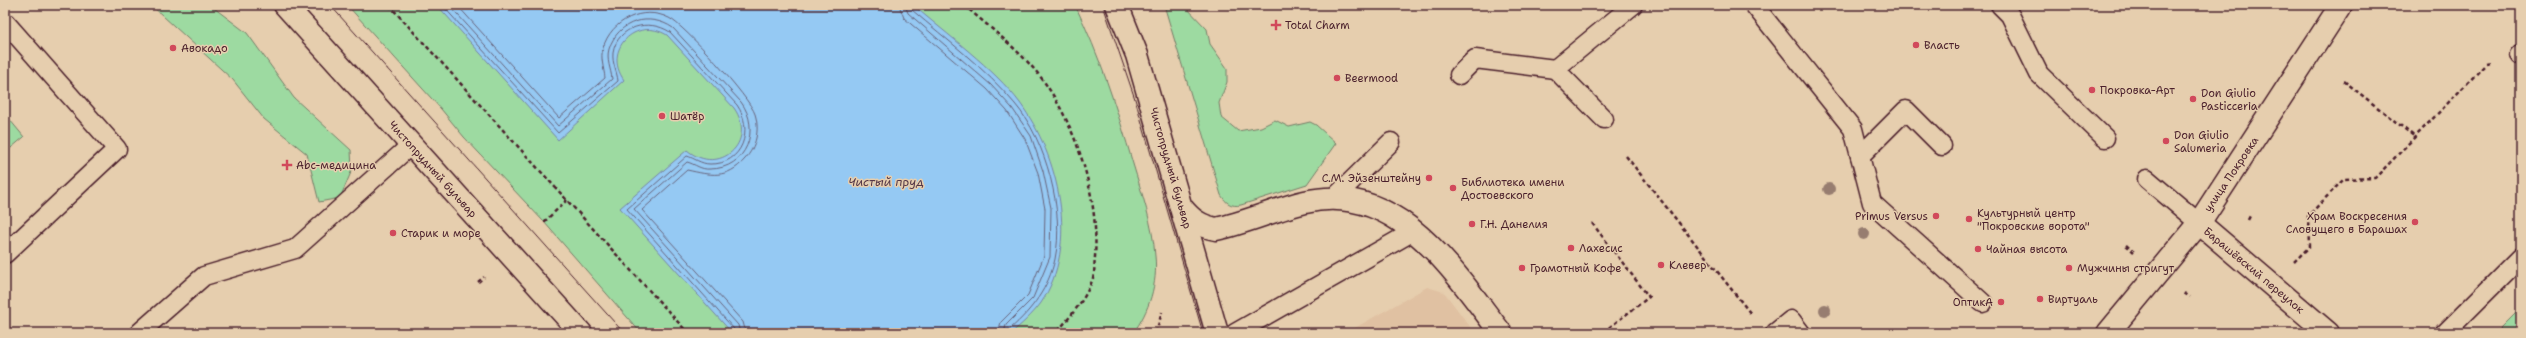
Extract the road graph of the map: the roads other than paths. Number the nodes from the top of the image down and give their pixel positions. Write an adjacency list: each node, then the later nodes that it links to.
1 (285, 5): 13 (main road, Чистопрудный бульвар)
2 (1117, 5): 18 (main road, Чистопрудный бульвар)
3 (1634, 5): 8 (lane)
4 (1754, 5): 15 (lane)
5 (2000, 5): 11 (lane)
6 (2339, 6): 19 (main road, улица Покровка)
7 (5, 22): 21 (lane)
8 (1555, 70): 9 (lane); 10 (lane)
9 (1459, 75)
10 (1604, 119)
11 (2105, 138)
12 (1391, 142): 17 (lane)
13 (411, 145): 24 (lane); 25 (main road, Чистопрудный бульвар)
14 (1942, 146): 15 (lane)
15 (1860, 156): 23 (lane)
16 (2147, 179): 19 (lane)
17 (1334, 198): 18 (main road); 20 (main road)
18 (1182, 208): 26 (main road, Чистопрудный бульвар)
19 (2198, 223): 31 (main road, улица Покровка); 32 (main road, Барашёвский переулок)
20 (1414, 231): 27 (lane); 28 (main road)
21 (5, 254)
22 (2521, 257): 33 (lane)
23 (1983, 303)
24 (139, 333)
25 (581, 333)
26 (1217, 333)
27 (1235, 333)
28 (1501, 333)
29 (1774, 333): 30 (lane)
30 (1801, 333)
31 (2108, 333)
32 (2328, 333)
33 (2445, 333)

